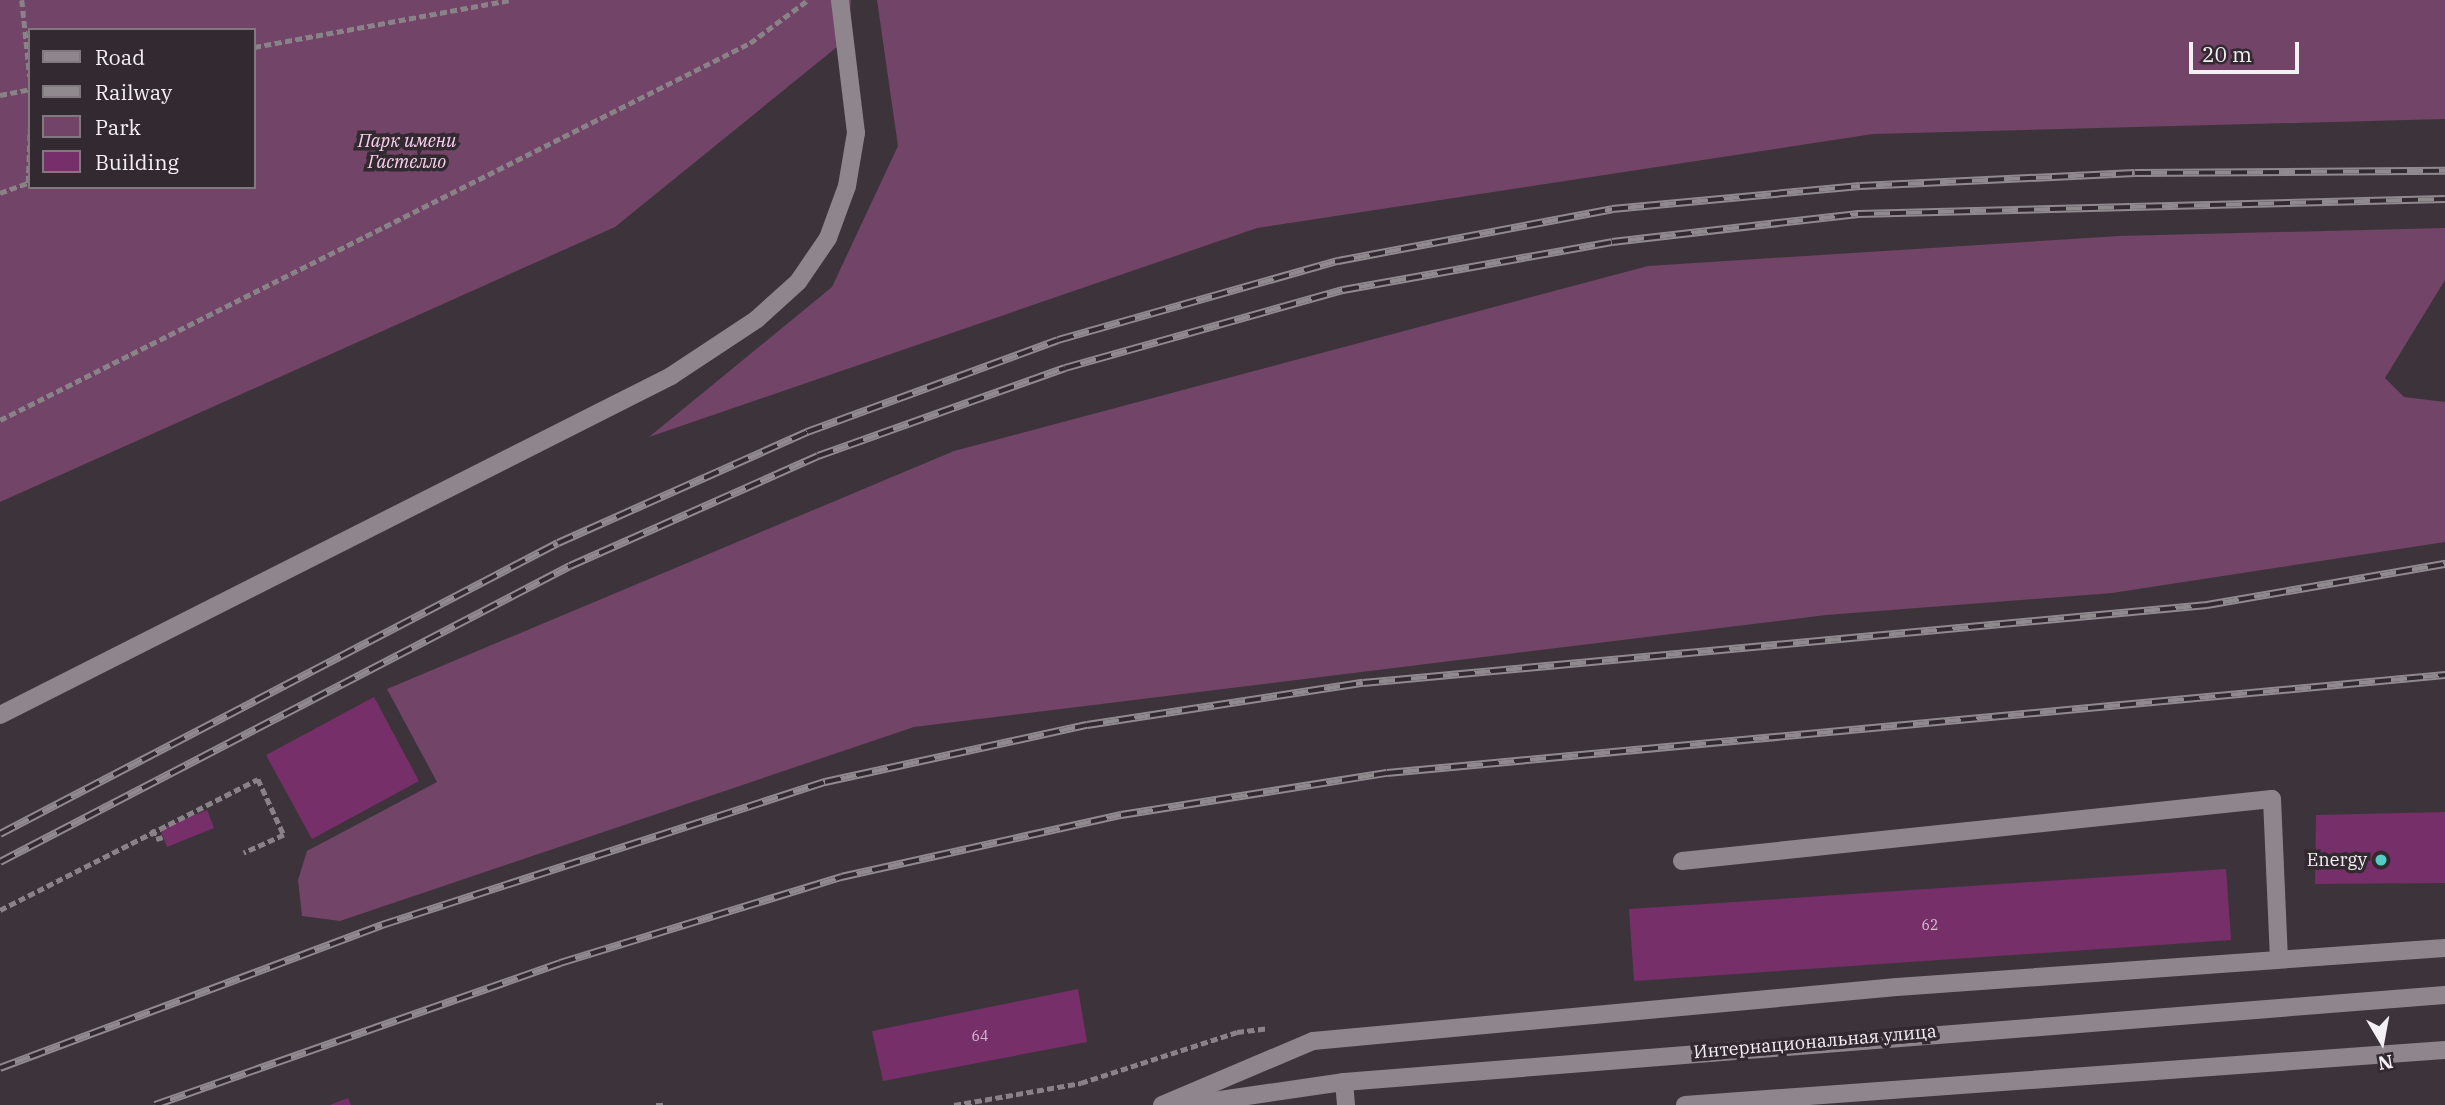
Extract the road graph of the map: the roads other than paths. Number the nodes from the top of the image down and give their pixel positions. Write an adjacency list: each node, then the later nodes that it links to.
1 (840, 0): 2 (main road)
2 (0, 715)
3 (1682, 861): 5 (main road)
4 (2445, 948): 5 (main road)
5 (2279, 959): 9 (main road)
6 (2445, 995): 8 (main road, Интернациональная улица)
7 (2445, 1050): 12 (main road)
8 (1344, 1082): 10 (main road, Интернациональная улица); 11 (main road)
9 (1162, 1105)
10 (1186, 1105)
11 (1346, 1105)
12 (1685, 1105)

